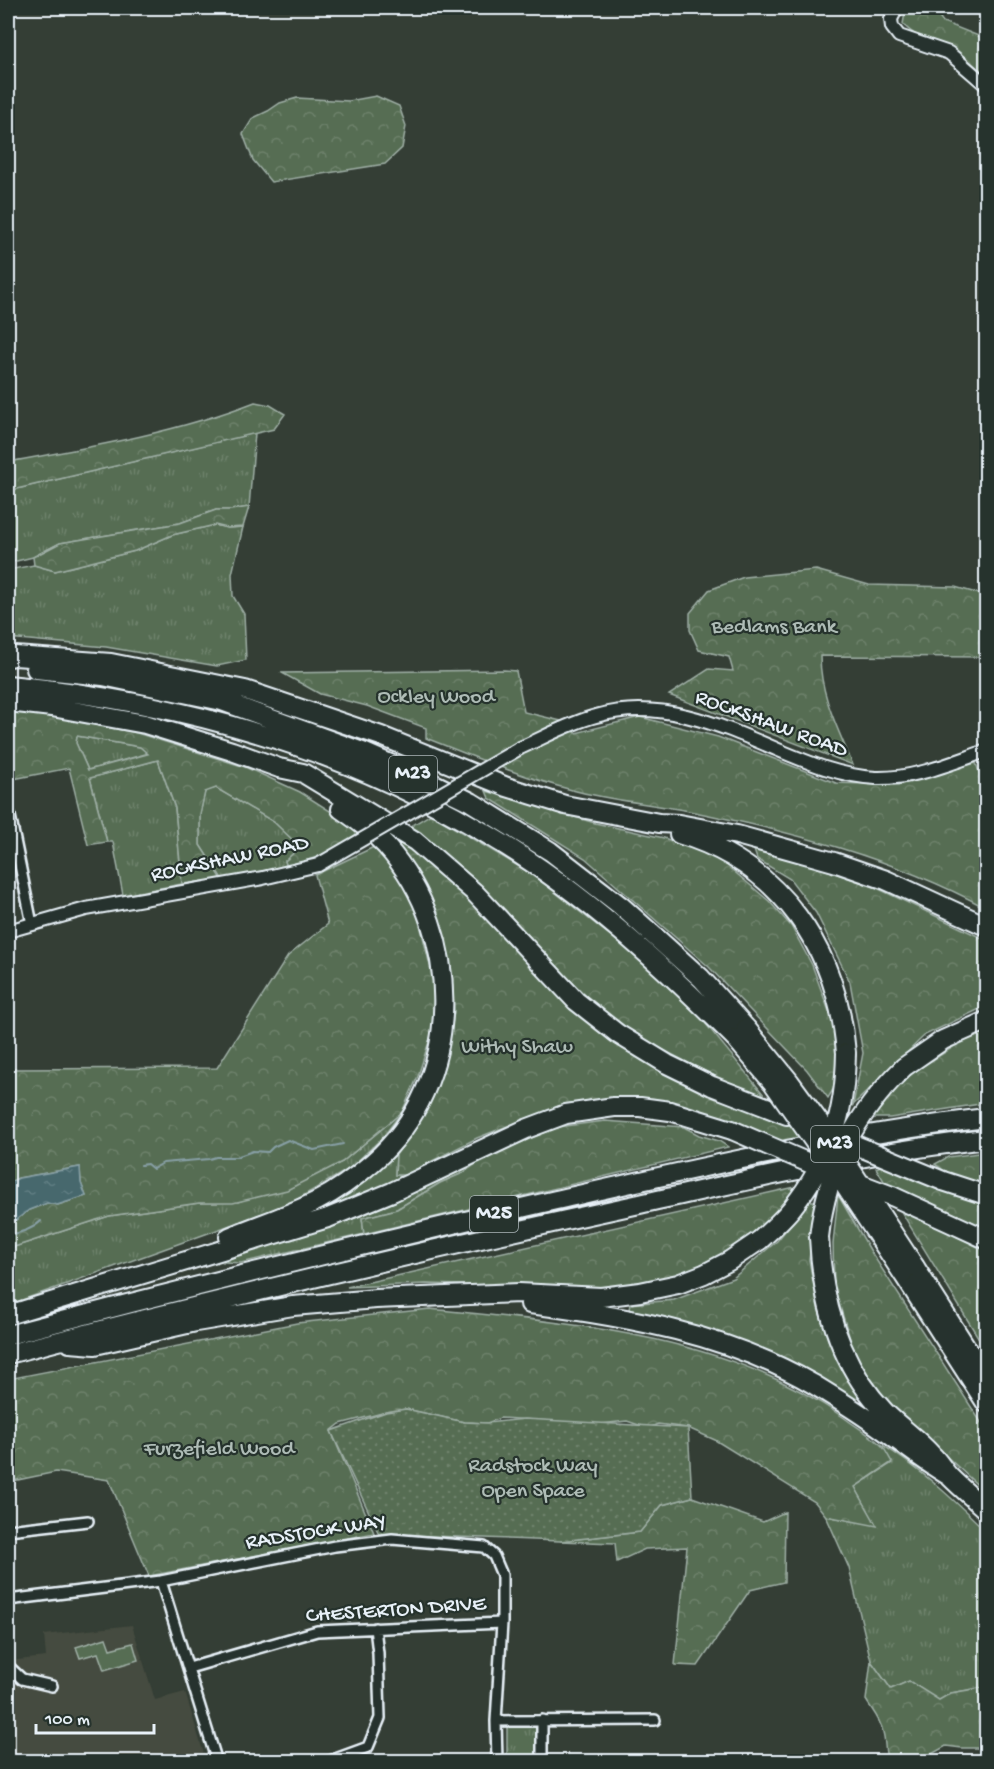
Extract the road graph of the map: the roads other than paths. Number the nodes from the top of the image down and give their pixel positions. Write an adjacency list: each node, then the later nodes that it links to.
1 (897, 8): 2 (street)
2 (987, 85)
3 (8, 657): 10 (highway)
4 (8, 664): 15 (highway, M23)
5 (8, 685): 15 (highway, M23)
6 (8, 702): 8 (highway)
7 (987, 751): 11 (street, ROCKSHAW ROAD, bridge)
8 (279, 768): 18 (highway, bridge); 20 (highway)
9 (8, 806): 11 (street)
10 (659, 823): 12 (highway); 22 (highway, bridge)
11 (32, 924): 13 (street, ROCKSHAW ROAD)
12 (987, 926)
13 (8, 931)
14 (987, 1021): 29 (highway, bridge)
15 (740, 1033): 21 (highway, M23, bridge)
16 (987, 1118): 24 (highway, M25)
17 (987, 1139): 25 (highway, M25)
18 (987, 1195)
19 (987, 1239): 20 (highway, bridge)
20 (194, 1259): 23 (highway)
21 (909, 1270): 27 (highway, M23); 28 (highway, M23)
22 (490, 1296): 25 (highway); 29 (highway)
23 (8, 1315)
24 (8, 1335)
25 (56, 1341): 26 (highway, M25)
26 (8, 1354)
27 (987, 1378)
28 (987, 1403)
29 (949, 1476): 30 (highway)
30 (987, 1510)
31 (88, 1521): 32 (street)
32 (8, 1530)
33 (161, 1581): 34 (street, RADSTOCK WAY); 35 (street, RADSTOCK WAY); 38 (street)
34 (8, 1600)
35 (502, 1623): 36 (street, CHESTERTON DRIVE); 42 (street, RADSTOCK WAY)
36 (375, 1628): 38 (street, CHESTERTON DRIVE); 44 (street)
37 (8, 1666): 39 (street)
38 (189, 1668): 43 (street)
39 (52, 1686)
40 (542, 1720): 41 (street); 42 (street); 46 (street)
41 (655, 1720)
42 (496, 1721): 45 (street, RADSTOCK WAY)
43 (217, 1761)
44 (327, 1761)
45 (497, 1761)
46 (542, 1761)

